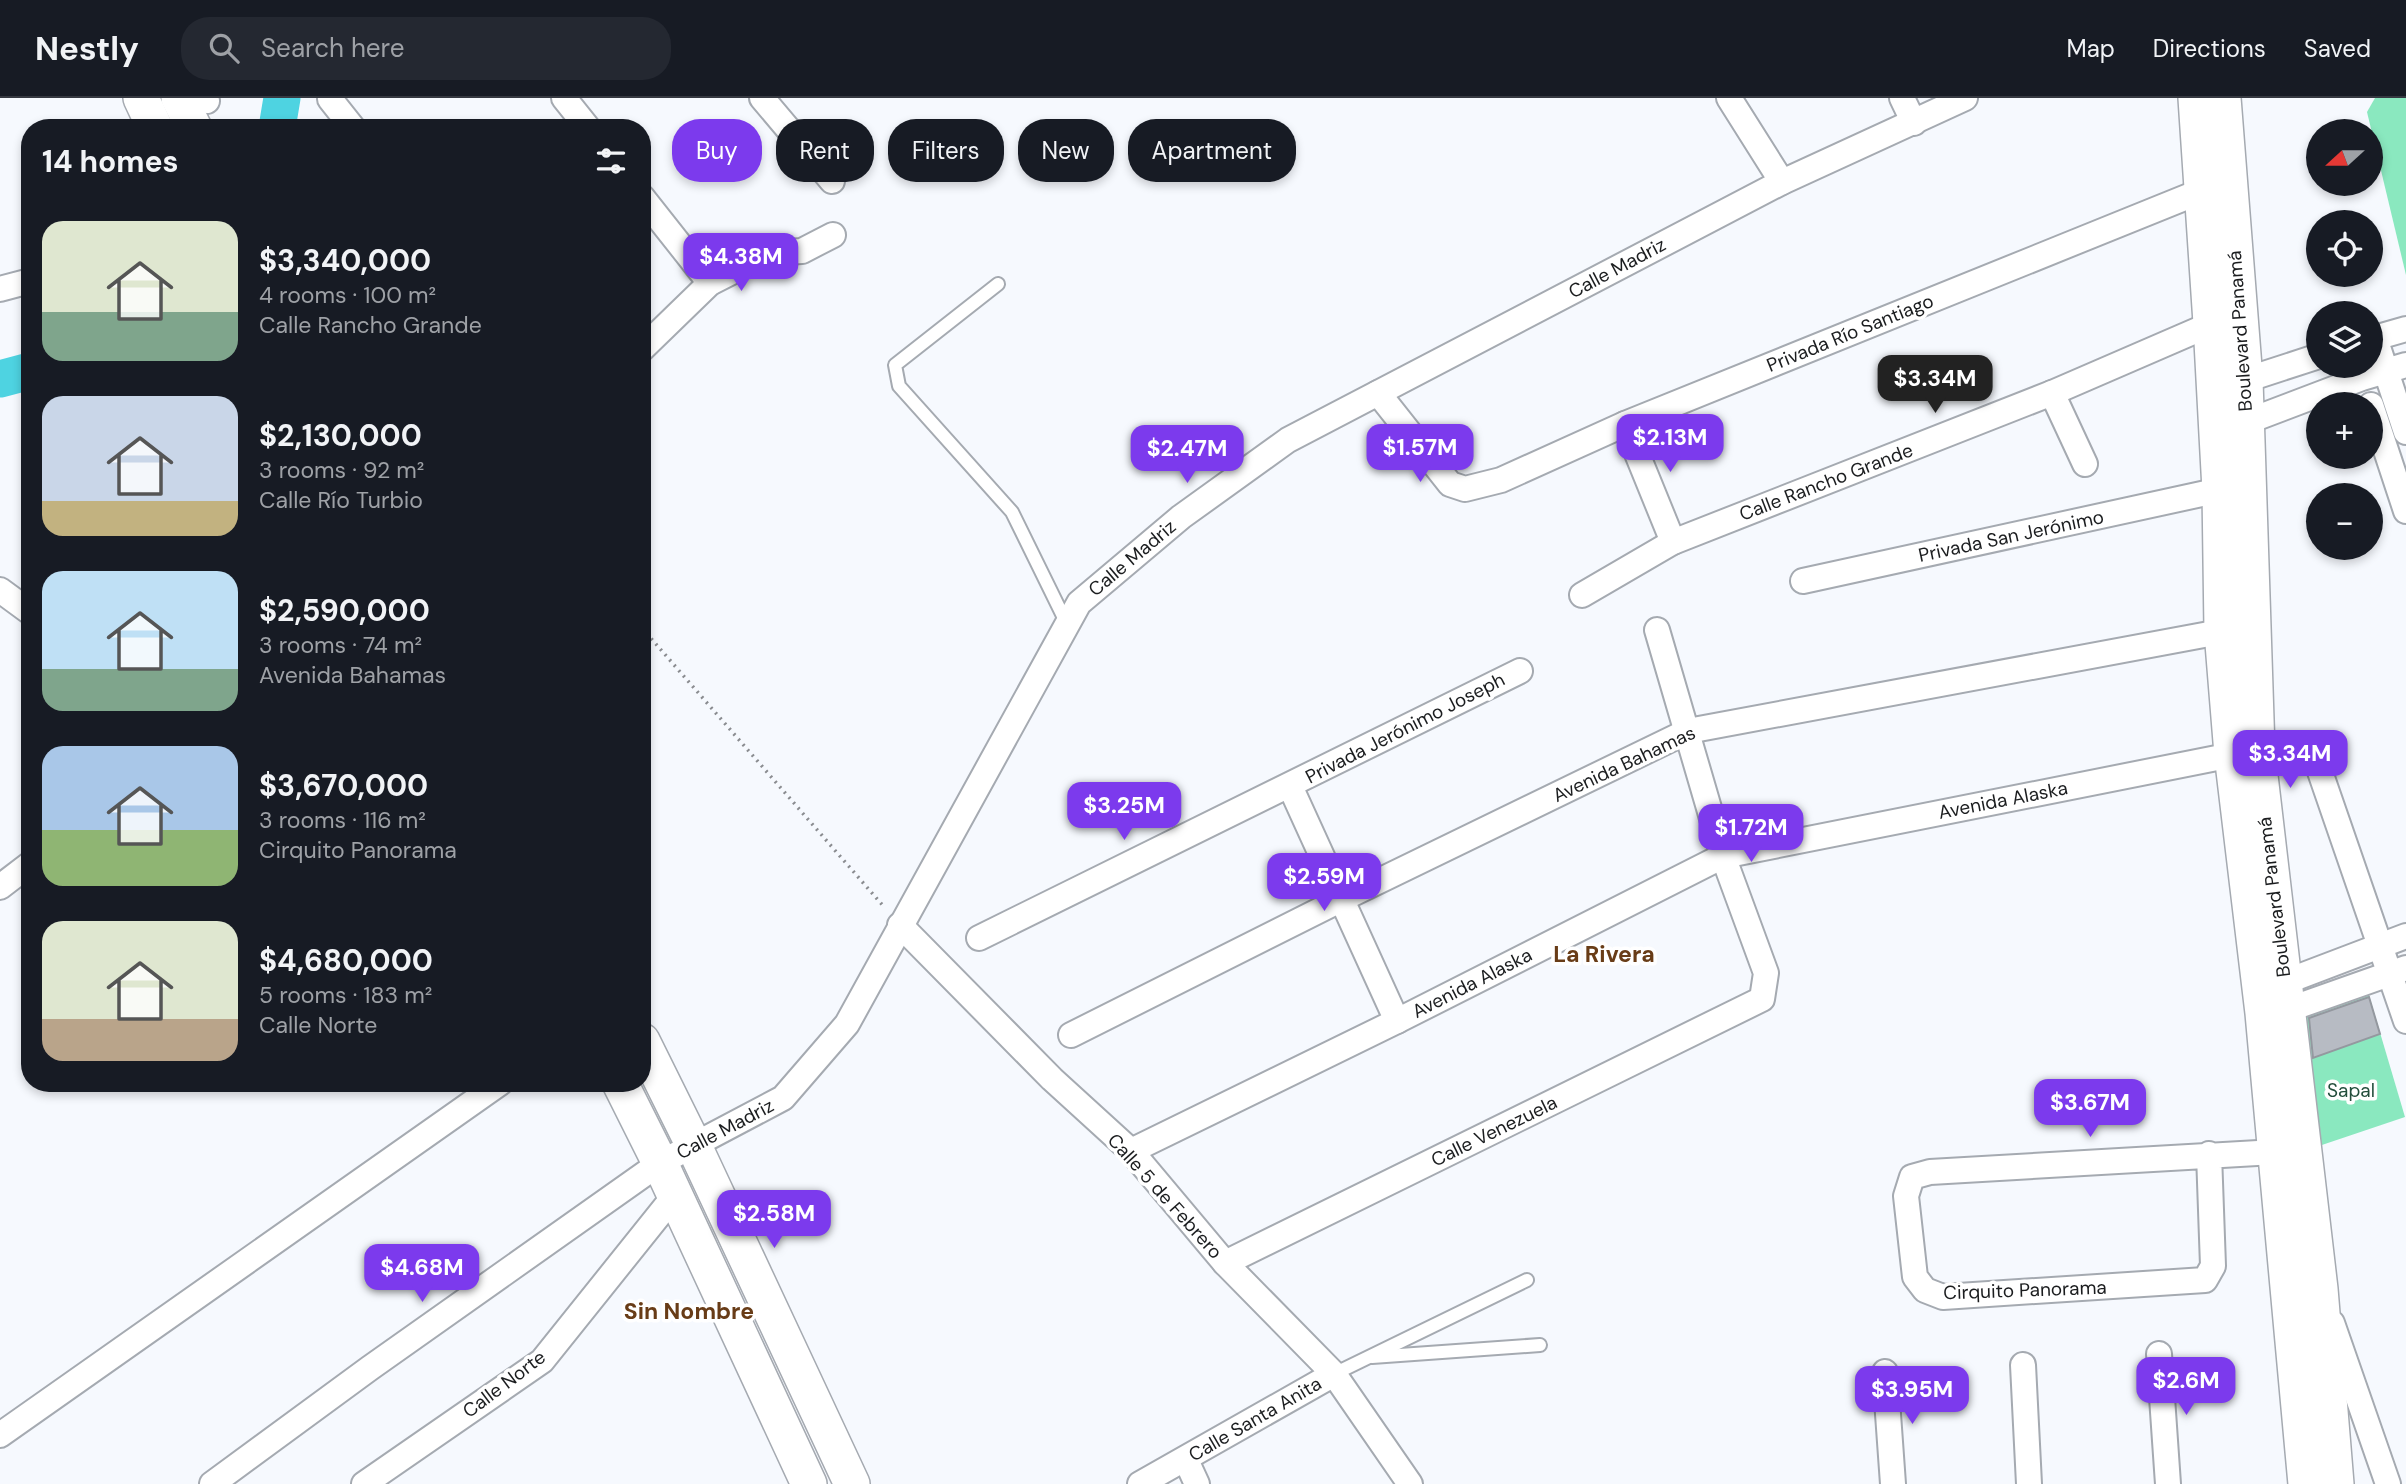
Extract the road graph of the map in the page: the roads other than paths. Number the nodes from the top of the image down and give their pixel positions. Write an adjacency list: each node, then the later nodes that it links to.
1 (141, 98): 10 (street)
2 (564, 98): 12 (street)
3 (762, 98): 13 (street)
4 (1729, 98): 15 (street)
5 (1902, 98): 14 (street)
6 (1965, 98): 14 (street, Calle Madriz)
7 (2196, 98): 16 (street, Boulevard Panamá)
8 (2223, 98): 16 (street, Boulevard Panamá)
9 (330, 99): 11 (street)
10 (151, 119)
11 (347, 119)
12 (581, 119)
13 (780, 119)
14 (1914, 123): 15 (street, Calle Madriz)
15 (1782, 182): 31 (street, Calle Madriz)
16 (2216, 185): 23 (street, Boulevard Panamá); 33 (street, Privada Río Santiago)
17 (651, 208): 20 (street)
18 (833, 235): 20 (street)
19 (21, 283): 22 (street)
20 (710, 283): 26 (street)
21 (998, 284): 45 (lane)
22 (0, 289)
23 (2225, 318): 30 (street, Boulevard Panamá); 32 (street, Calle Rancho Grande)
24 (2406, 328): 25 (street)
25 (2383, 335)
26 (651, 340)
27 (2306, 360): 30 (street)
28 (2357, 378): 34 (street)
29 (2382, 378): 35 (street)
30 (2229, 385): 34 (street, Boulevard Panamá)
31 (1378, 393): 33 (street, Privada Río Santiago); 45 (street, Calle Madriz)
32 (2052, 393): 37 (street); 40 (street, Calle Rancho Grande)
33 (1625, 424): 40 (street)
34 (2231, 427): 38 (street, Boulevard Panamá); 46 (street, Boulevard Panamá)
35 (2406, 432)
36 (2383, 441): 39 (street)
37 (2085, 464)
38 (2220, 490): 41 (street, Privada San Jerónimo); 46 (street, Boulevard Panamá)
39 (2406, 511)
40 (1673, 542): 43 (street, Calle Rancho Grande)
41 (1803, 581)
42 (0, 590): 44 (street)
43 (1582, 595)
44 (21, 605)
45 (1068, 625): 56 (street, Calle Madriz)
46 (2237, 629): 49 (street, Avenida Bahamas); 50 (street, Boulevard Panamá)
47 (1657, 630): 49 (street)
48 (1520, 671): 51 (street, Privada Jerónimo Joseph)
49 (1688, 731): 52 (street); 55 (street, Avenida Bahamas)
50 (2244, 752): 52 (street, Avenida Alaska); 59 (street, Avenida Alaska); 61 (street, Boulevard Panamá)
51 (1290, 786): 55 (street); 58 (street, Privada Jerónimo Joseph)
52 (1723, 856): 62 (street, Avenida Alaska); 74 (street, Calle Venezuela)
53 (21, 871): 54 (street)
54 (0, 887)
55 (1342, 899): 62 (street); 64 (street, Avenida Bahamas)
56 (900, 925): 68 (street, Calle Madriz); 70 (street, Calle 5 de Febrero)
57 (2406, 936): 59 (street)
58 (979, 938)
59 (2381, 946): 60 (street, Avenida Alaska); 61 (street)
60 (2398, 971): 61 (street); 63 (street, Avenida Alaska)
61 (2274, 998): 69 (street, Boulevard Panamá)
62 (1397, 1021): 70 (street, Avenida Alaska)
63 (2406, 1021)
64 (1071, 1035)
65 (651, 1059): 68 (street)
66 (487, 1092): 83 (street)
67 (621, 1092): 72 (street)
68 (694, 1146): 72 (street, Calle Madriz); 88 (street)
69 (2289, 1151): 71 (street, Cirquito Panorama); 76 (street, Boulevard Panamá); 95 (street, Boulevard Panamá)
70 (1131, 1152): 74 (street, Calle 5 de Febrero)
71 (2209, 1154): 71 (street, Cirquito Panorama)
72 (660, 1163): 73 (street); 85 (street, Calle Madriz)
73 (675, 1195): 86 (street, Calle Norte); 87 (street)
74 (1225, 1263): 82 (street, Calle 5 de Febrero)
75 (1527, 1280): 79 (lane)
76 (2320, 1289): 96 (street, Boulevard Panamá); 97 (street)
77 (1539, 1345): 79 (lane)
78 (2159, 1354): 94 (street)
79 (1366, 1358): 82 (lane)
80 (2023, 1365): 93 (street)
81 (1885, 1371): 92 (street)
82 (1334, 1374): 84 (street, Calle Santa Anita); 91 (street, Calle 5 de Febrero)
83 (0, 1435)
84 (1186, 1460): 89 (street, Calle Santa Anita); 90 (street)
85 (212, 1484)
86 (364, 1484)
87 (809, 1484)
88 (852, 1484)
89 (1140, 1484)
90 (1197, 1484)
91 (1410, 1484)
92 (1893, 1484)
93 (2029, 1484)
94 (2168, 1484)
95 (2306, 1484)
96 (2336, 1484)
97 (2388, 1484)

